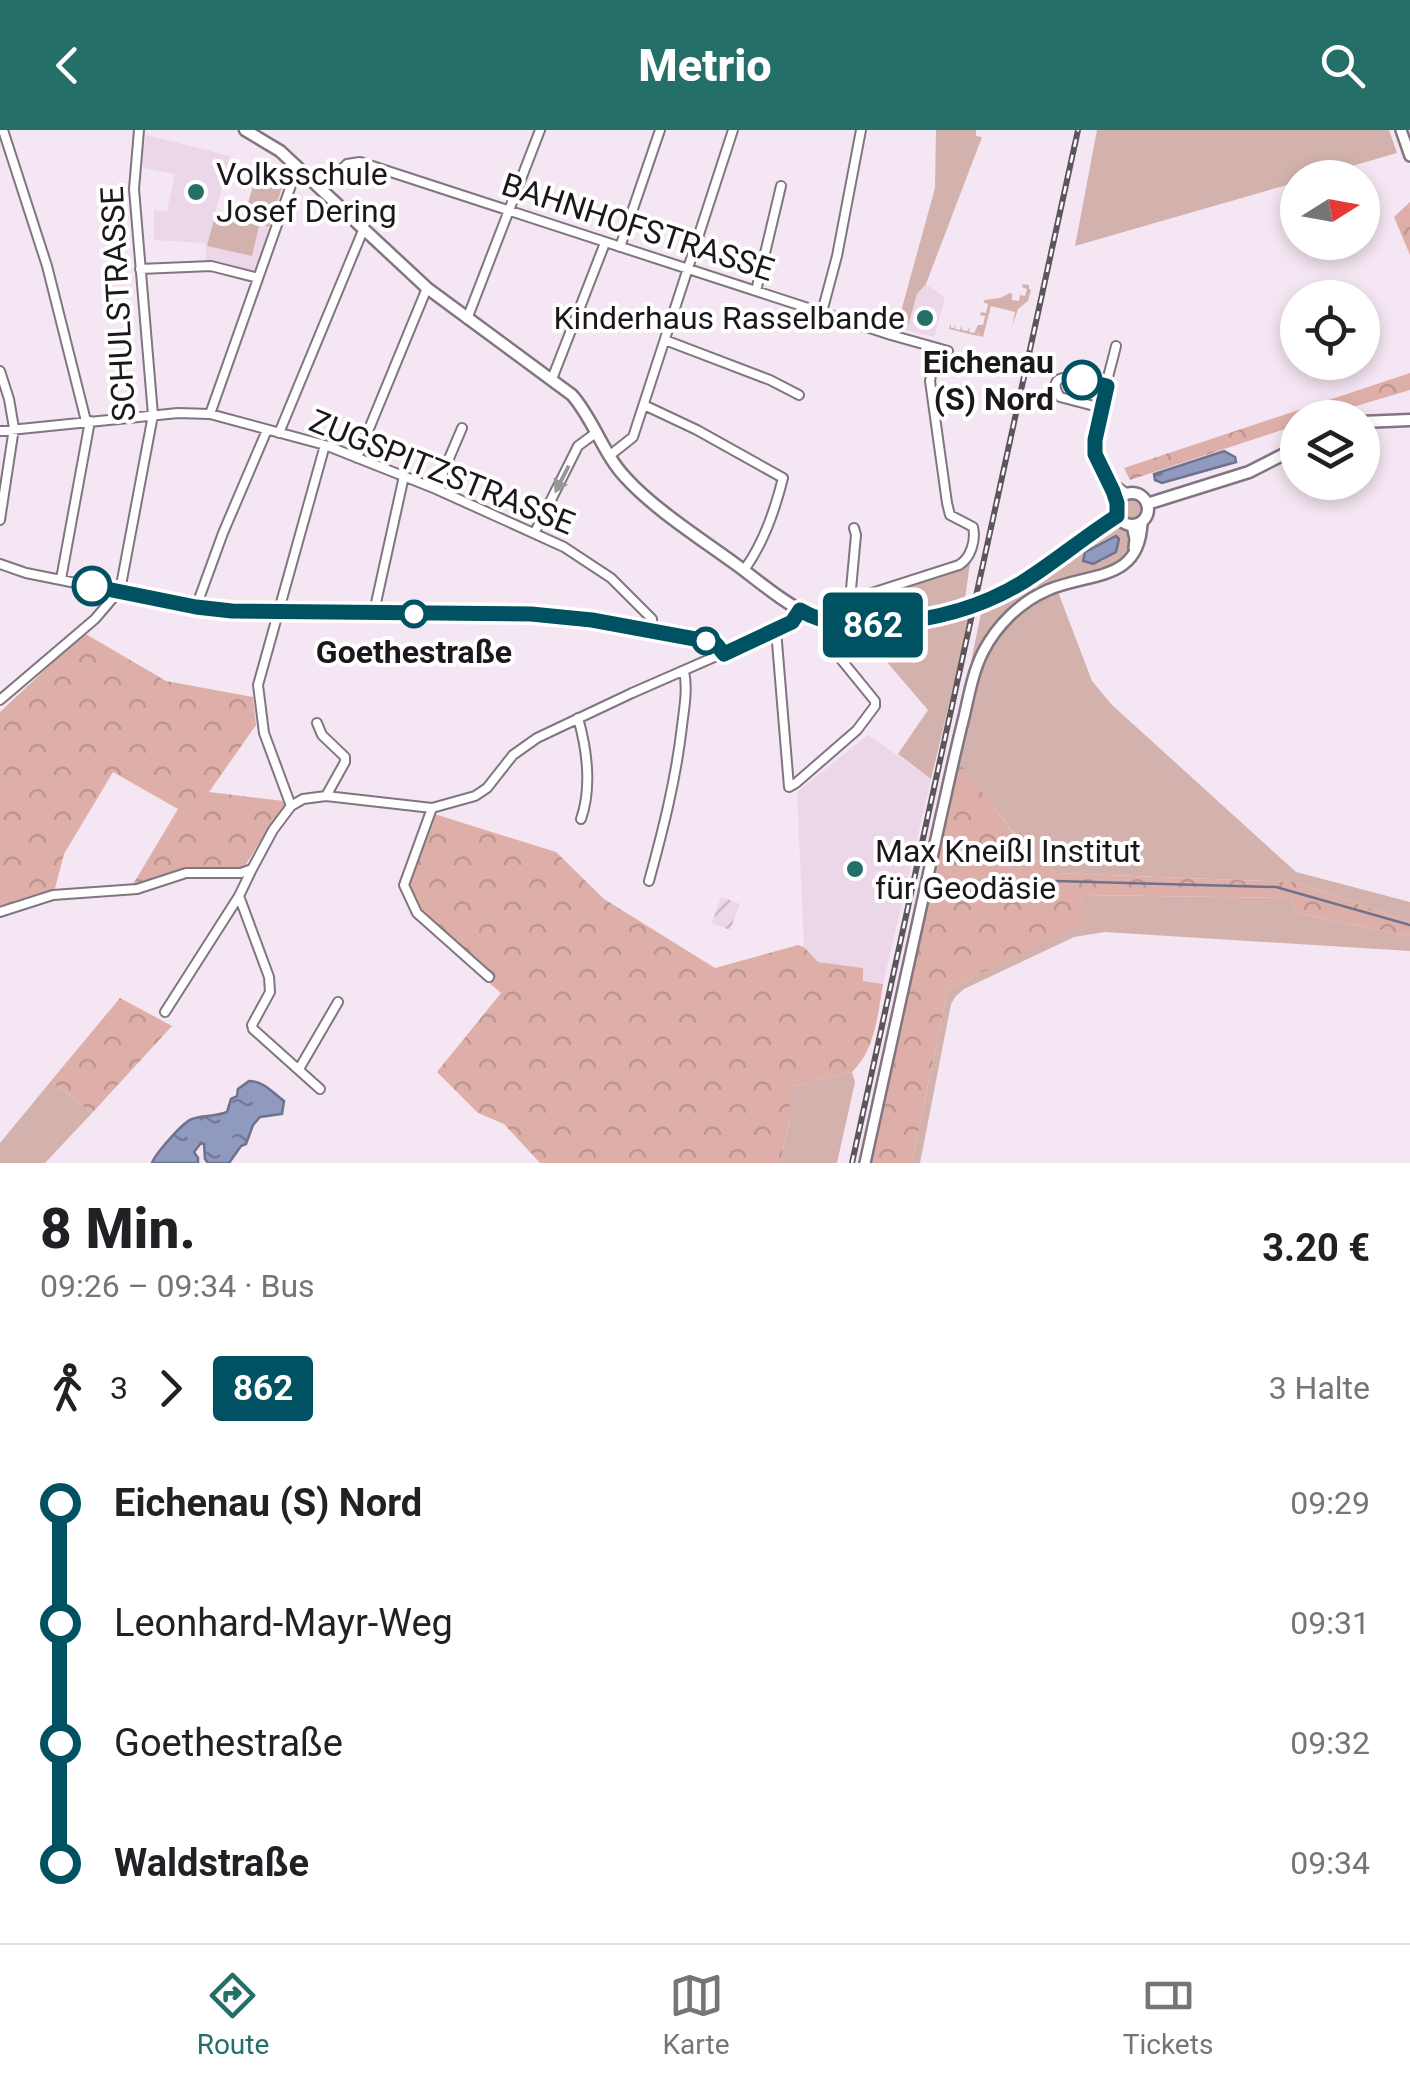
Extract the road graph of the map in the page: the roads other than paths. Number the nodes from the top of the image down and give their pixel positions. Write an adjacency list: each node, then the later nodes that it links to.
1 (2, 130): 37 (street)
2 (139, 130): 18 (street, SCHULSTRASSE)
3 (245, 130): 10 (main road)
4 (540, 130): 13 (street)
5 (660, 130): 16 (street)
6 (733, 130): 17 (street)
7 (862, 130): 22 (street)
8 (1401, 130): 9 (street)
9 (1410, 156)
10 (300, 169): 12 (main road); 19 (street)
11 (781, 186): 21 (street)
12 (322, 189): 13 (street, BAHNHOFSTRASSE); 14 (main road)
13 (509, 212): 15 (street, BAHNHOFSTRASSE); 23 (street)
14 (364, 228): 20 (main road); 43 (street)
15 (605, 243): 16 (street, BAHNHOFSTRASSE); 29 (street)
16 (620, 247): 17 (street, BAHNHOFSTRASSE)
17 (688, 268): 21 (street, BAHNHOFSTRASSE); 24 (street)
18 (140, 269): 19 (street); 35 (street, SCHULSTRASSE)
19 (258, 278): 34 (street)
20 (428, 288): 23 (main road); 48 (street)
21 (756, 291): 22 (street, BAHNHOFSTRASSE)
22 (822, 312): 26 (street, BAHNHOFSTRASSE)
23 (467, 319): 29 (main road)
24 (666, 340): 31 (street); 32 (street)
25 (1116, 346): 30 (street)
26 (936, 348): 27 (street, BAHNHOFSTRASSE); 64 (street)
27 (948, 352)
28 (0, 370): 39 (street)
29 (552, 379): 44 (main road)
30 (1107, 386): 33 (street); 33 (street)
31 (800, 395)
32 (644, 406): 46 (street); 61 (street)
33 (1102, 408): 50 (street)
34 (210, 414): 35 (street, ZUGSPITZSTRASSE); 41 (street, ZUGSPITZSTRASSE)
35 (153, 415): 37 (street, ZUGSPITZSTRASSE); 63 (street, SCHULSTRASSE)
36 (1410, 420): 38 (main road)
37 (88, 421): 39 (street, ZUGSPITZSTRASSE); 62 (street)
38 (1380, 421)
39 (14, 428): 42 (street, ZUGSPITZSTRASSE); 56 (street)
40 (462, 428): 51 (street)
41 (267, 430): 43 (street, ZUGSPITZSTRASSE); 65 (street)
42 (0, 431)
43 (278, 432): 45 (street, ZUGSPITZSTRASSE)
44 (596, 432): 46 (main road); 59 (street, one-way to 59)
45 (325, 445): 48 (street, ZUGSPITZSTRASSE); 68 (street)
46 (610, 456): 61 (main road)
47 (1280, 456): 54 (main road)
48 (357, 458): 49 (street, ZUGSPITZSTRASSE)
49 (404, 476): 51 (street, ZUGSPITZSTRASSE); 69 (street)
50 (1106, 478): 52 (street); 53 (street)
51 (436, 489): 59 (street, ZUGSPITZSTRASSE)
52 (1128, 494): 53 (main road); 54 (main road)
53 (1117, 503): 55 (main road)
54 (1147, 504): 57 (main road)
55 (1117, 516): 57 (main road); 66 (main road)
56 (0, 520)
57 (1137, 524): 91 (street)
58 (854, 528): 64 (street)
59 (535, 532): 70 (street, ZUGSPITZSTRASSE)
60 (0, 564): 62 (street)
61 (744, 570): 66 (main road)
62 (61, 579): 63 (street)
63 (118, 592): 65 (street); 75 (street)
64 (850, 600): 67 (street)
65 (196, 607): 68 (street)
66 (800, 610): 71 (street)
67 (828, 610)
68 (278, 611): 69 (street); 79 (street)
69 (374, 612): 70 (street)
70 (652, 630): 73 (street)
71 (776, 630): 72 (street); 73 (street)
72 (831, 640)
73 (724, 654): 74 (street)
74 (684, 672): 76 (street); 83 (street)
75 (0, 700)
76 (578, 718): 80 (street); 81 (street)
77 (317, 723): 78 (street)
78 (326, 796): 79 (street); 80 (street)
79 (291, 806): 82 (street)
80 (432, 808): 86 (street)
81 (582, 819)
82 (252, 869): 84 (street); 85 (street)
83 (649, 881)
84 (239, 896): 88 (street); 89 (street)
85 (0, 912)
86 (489, 976)
87 (338, 1002): 89 (street)
88 (164, 1012)
89 (300, 1069): 90 (street)
90 (320, 1089)
91 (865, 1163)

